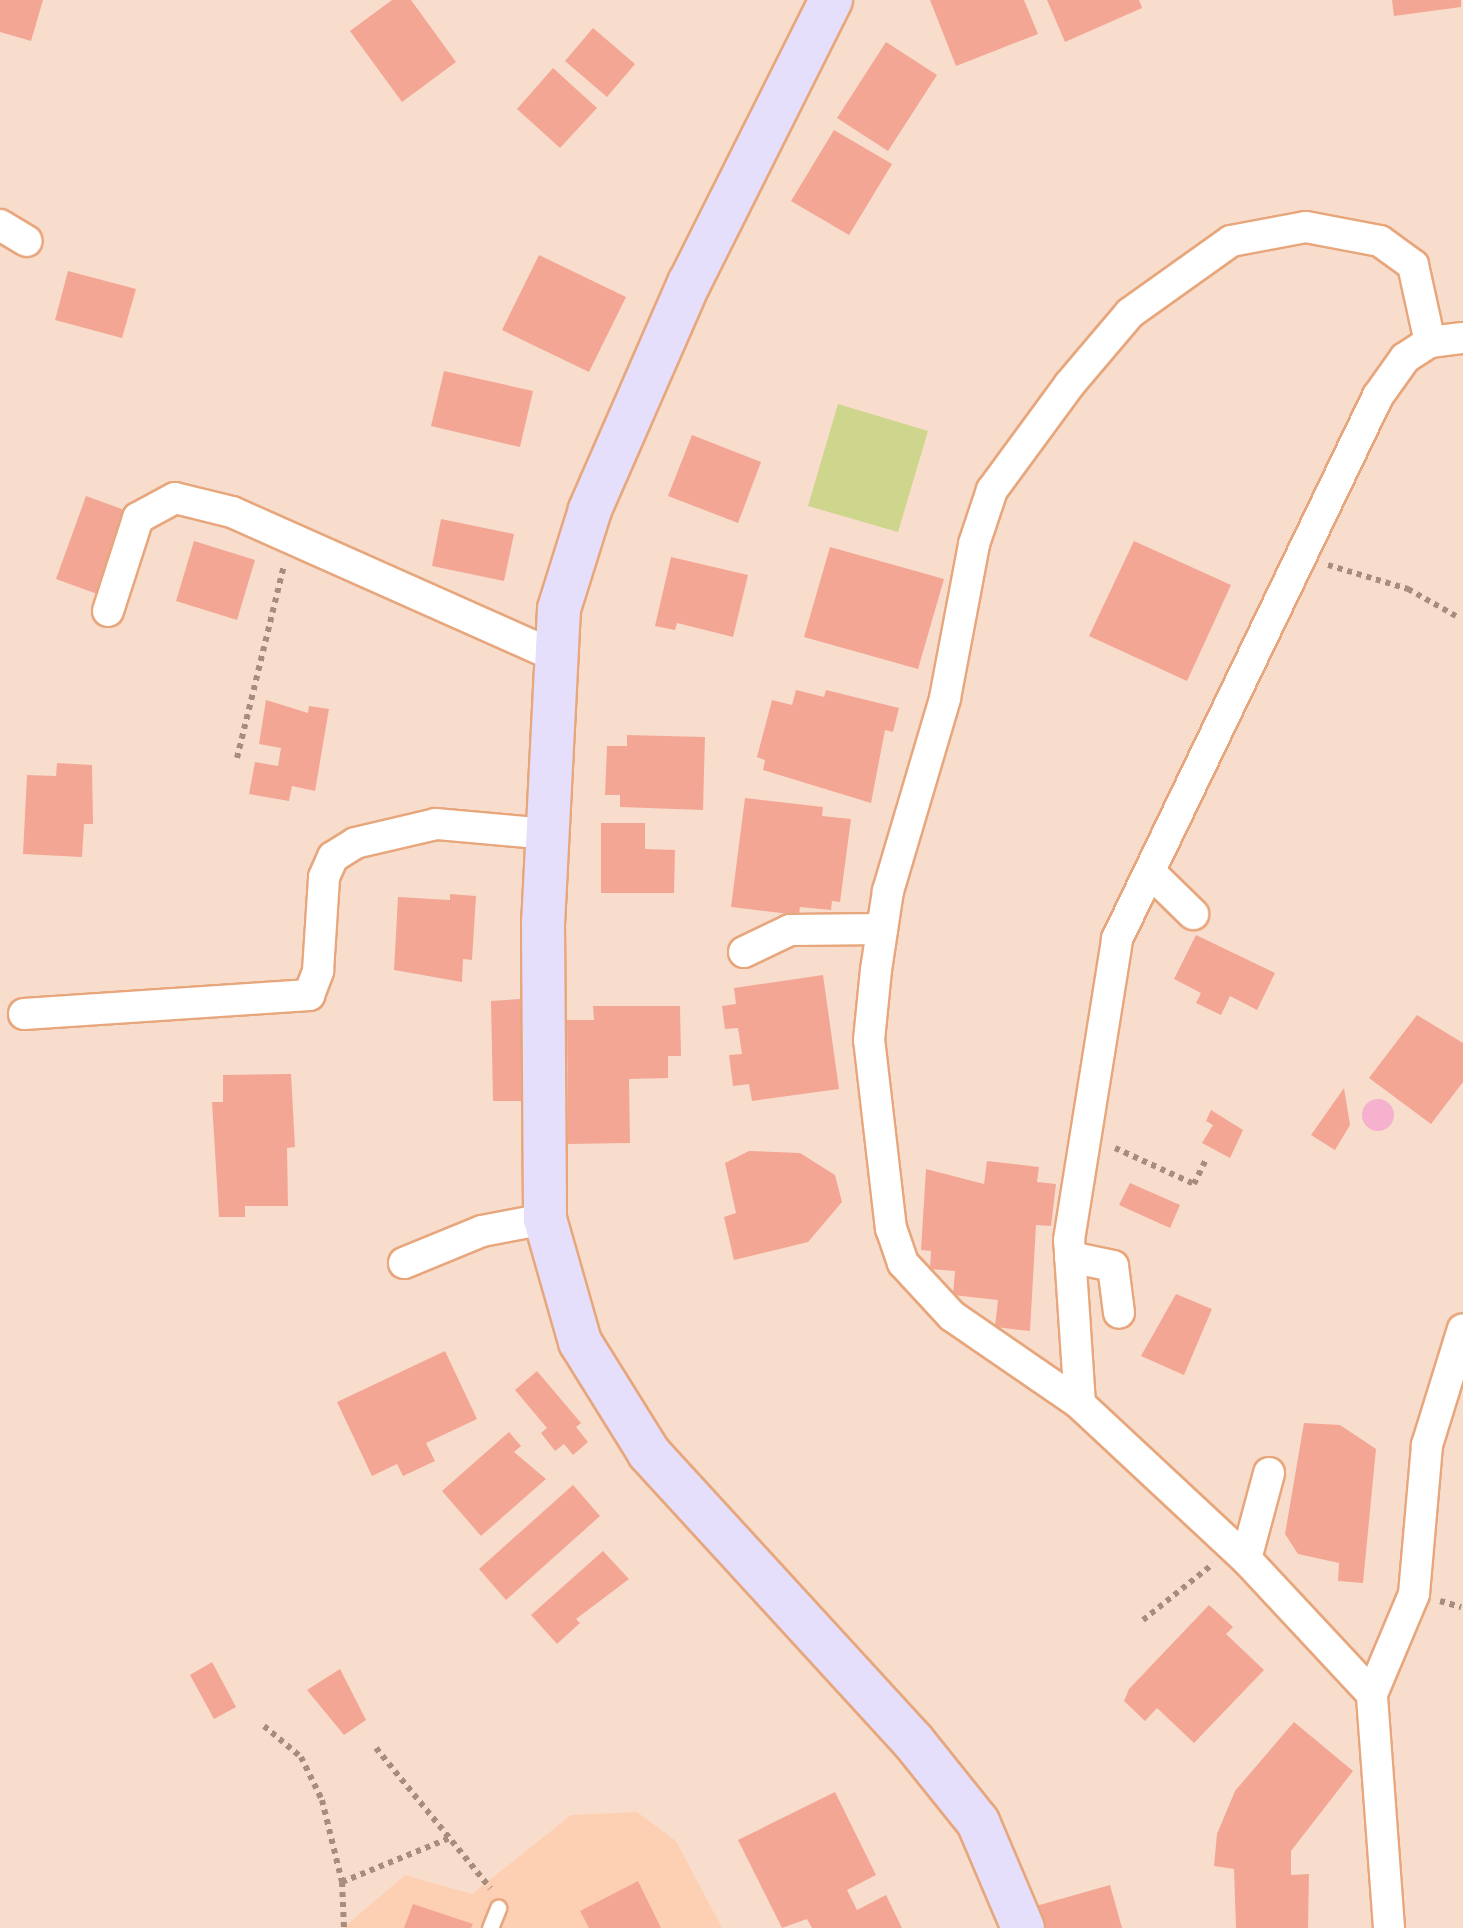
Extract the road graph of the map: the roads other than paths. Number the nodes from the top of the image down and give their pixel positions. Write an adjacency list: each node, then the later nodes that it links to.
1 (831, 0): 7 (street)
2 (0, 225): 3 (street)
3 (27, 241)
4 (1463, 338): 5 (street)
5 (1430, 342): 9 (street); 11 (street)
6 (108, 611): 7 (street)
7 (553, 655): 8 (street)
8 (549, 834): 13 (street); 14 (street)
9 (1150, 873): 10 (street); 15 (street)
10 (1192, 914)
11 (882, 929): 12 (street); 19 (street)
12 (744, 952)
13 (12, 1016)
14 (546, 1219): 16 (street); 25 (street)
15 (1070, 1257): 17 (street); 19 (street)
16 (404, 1263)
17 (1119, 1313)
18 (1463, 1329): 22 (street)
19 (1080, 1404): 21 (street)
20 (1269, 1472): 21 (street)
21 (1240, 1554): 22 (street)
22 (1372, 1694): 26 (street)
23 (498, 1908): 24 (lane)
24 (490, 1928)
25 (1023, 1928)
26 (1389, 1928)

